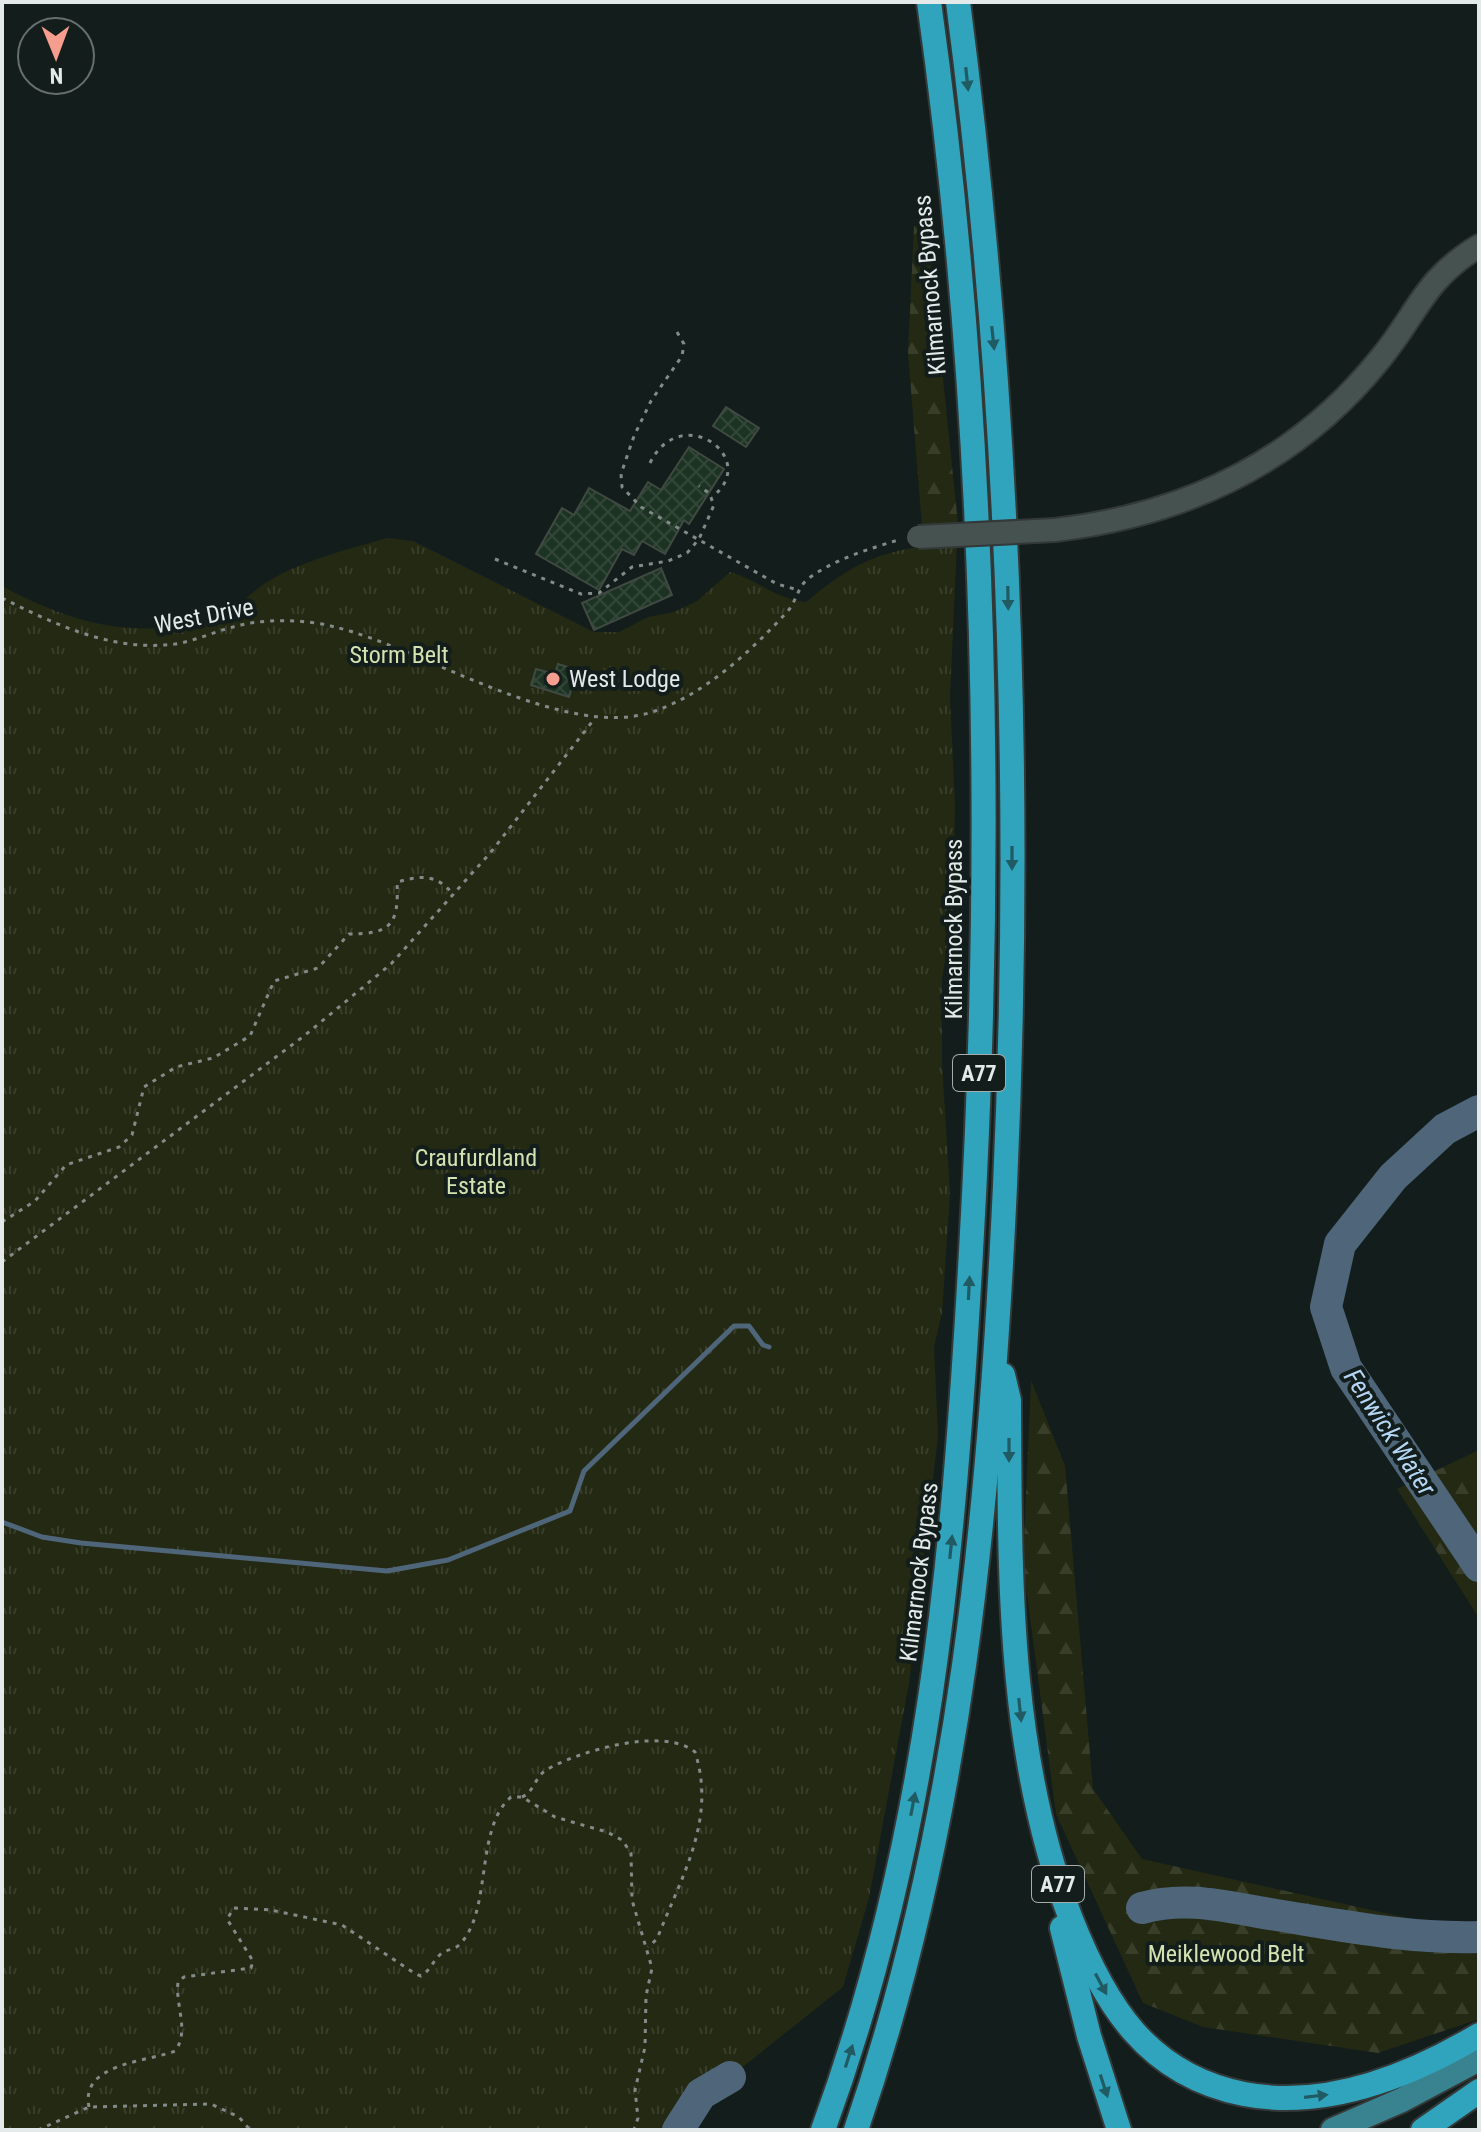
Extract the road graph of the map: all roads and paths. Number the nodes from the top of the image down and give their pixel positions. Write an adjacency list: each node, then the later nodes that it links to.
1 (929, 2): 28 (highway, Kilmarnock Bypass / A77, one-way to 1)
2 (958, 2): 17 (highway, A77, one-way to 17)
3 (1479, 246): 8 (lane, bridge)
4 (677, 332): 9 (path)
5 (650, 463): 7 (path)
6 (699, 486): 7 (path)
7 (712, 497): 9 (path)
8 (918, 537): 11 (path, West Drive)
9 (699, 539): 10 (path); 11 (path)
10 (495, 559)
11 (798, 590): 13 (path, West Drive)
12 (2, 598): 13 (path, West Drive)
13 (595, 718): 14 (path)
14 (454, 895): 15 (path); 16 (path)
15 (2, 1222)
16 (2, 1262)
17 (997, 1346): 19 (highway, A77, one-way to 19); 29 (highway, A77)
18 (522, 1797): 20 (path); 20 (path); 24 (path)
19 (1046, 1847): 21 (highway, A77, one-way to 21); 30 (highway, A77, one-way to 30)
20 (648, 1947): 27 (path)
21 (1479, 2035)
22 (1479, 2059): 31 (main road)
23 (1479, 2091): 32 (highway)
24 (89, 2107): 25 (path); 26 (path)
25 (38, 2130)
26 (250, 2130)
27 (634, 2130)
28 (823, 2130)
29 (856, 2130)
30 (1119, 2130)
31 (1333, 2130)
32 (1423, 2130)

